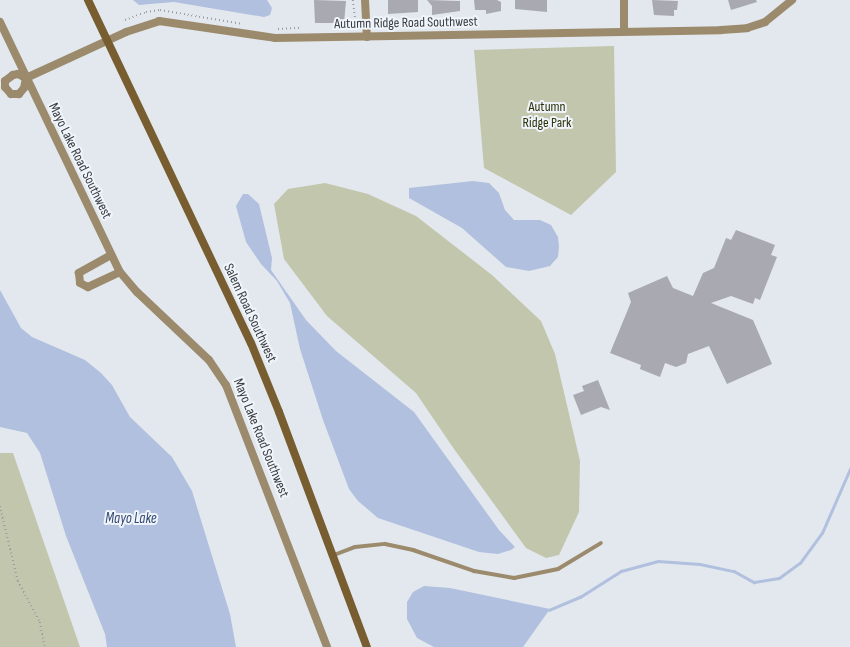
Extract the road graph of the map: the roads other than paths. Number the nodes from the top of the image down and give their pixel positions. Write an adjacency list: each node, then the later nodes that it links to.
1 (88, 0): 8 (main road, Salem Road Southwest)
2 (365, 0): 7 (street)
3 (624, 0): 6 (street)
4 (792, 0): 6 (street, Autumn Ridge Road Southwest)
5 (0, 22): 9 (street, Mayo Lake Road Southwest)
6 (624, 31): 7 (street, Autumn Ridge Road Southwest)
7 (367, 37): 8 (street, Autumn Ridge Road Southwest)
8 (107, 40): 9 (street, Autumn Ridge Road Southwest); 13 (main road, Salem Road Southwest)
9 (26, 78): 10 (street, Mayo Lake Road Southwest)
10 (111, 255): 11 (street, Mayo Lake Road Southwest); 11 (street)
11 (120, 272): 14 (street, Mayo Lake Road Southwest)
12 (600, 543): 13 (lane)
13 (334, 554): 15 (main road, Salem Road Southwest)
14 (327, 647)
15 (367, 647)

